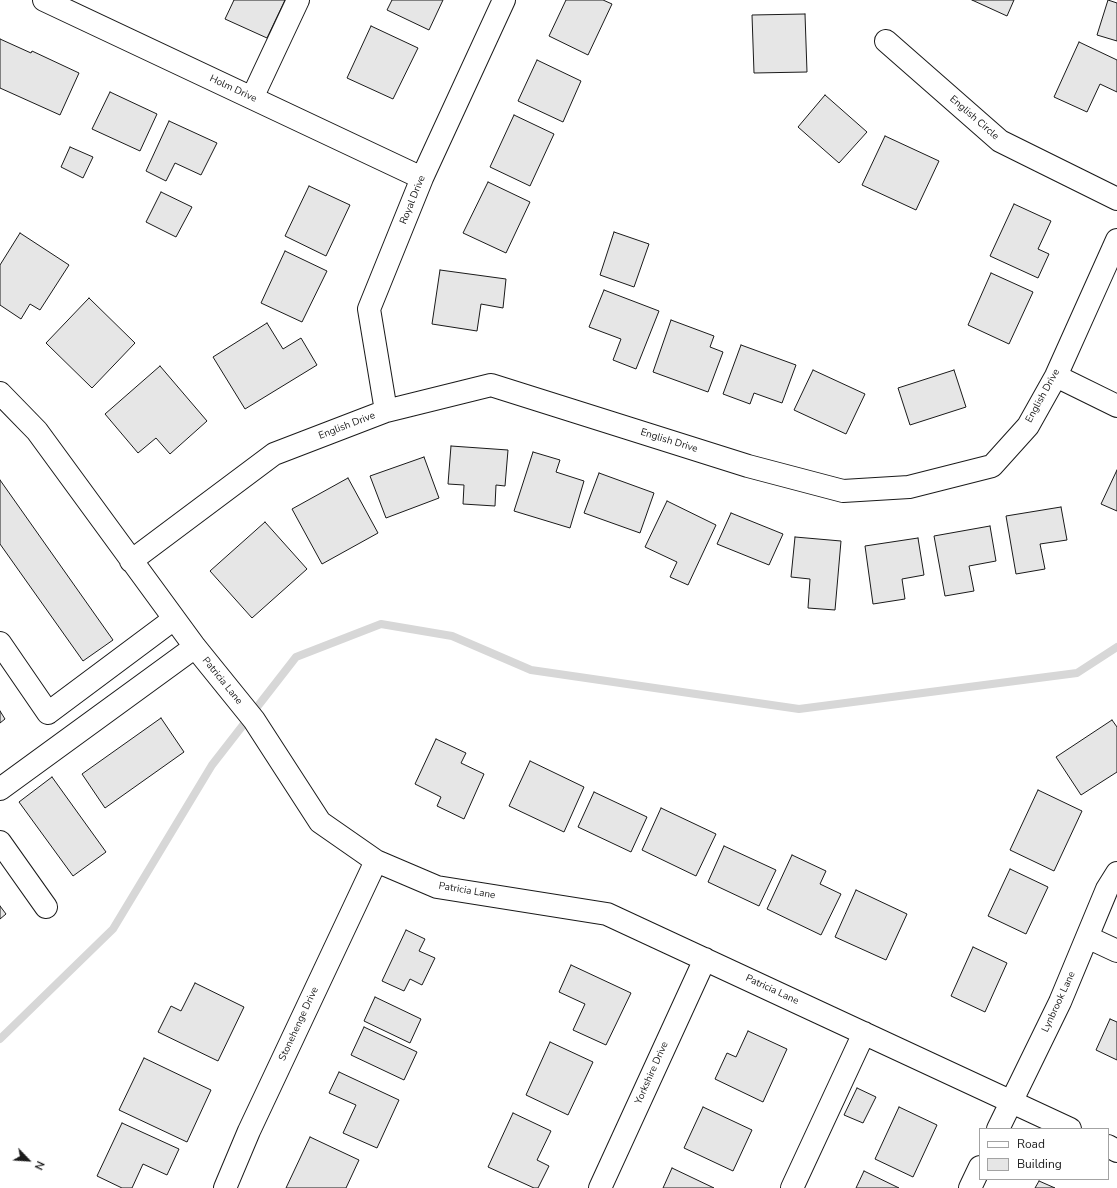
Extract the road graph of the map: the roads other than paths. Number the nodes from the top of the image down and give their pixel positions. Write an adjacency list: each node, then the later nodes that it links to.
1 (298, 0): 5 (street)
2 (504, 0): 6 (street, Royal Drive)
3 (54, 2): 5 (street, Holm Drive)
4 (886, 40): 7 (street, English Circle)
5 (252, 98): 6 (street, Holm Drive)
6 (422, 178): 12 (street, Royal Drive)
7 (1117, 199)
8 (1117, 240): 9 (street, English Drive)
9 (1056, 376): 11 (street); 12 (street, English Drive)
10 (0, 393): 13 (street, Patricia Lane)
11 (1117, 406)
12 (386, 410): 13 (street, English Drive)
13 (131, 561): 14 (street, Patricia Lane)
14 (174, 619): 15 (street); 16 (street, Patricia Lane)
15 (0, 643)
16 (195, 647): 17 (street); 19 (street, Patricia Lane)
17 (0, 789)
18 (0, 842): 21 (street)
19 (376, 861): 24 (street, Patricia Lane); 30 (street, Stonehenge Drive)
20 (1117, 873): 22 (street, Lynbrook Lane)
21 (46, 907)
22 (1087, 937): 23 (street); 26 (street, Lynbrook Lane)
23 (1117, 951)
24 (705, 959): 25 (street, Patricia Lane); 31 (street, Yorkshire Drive)
25 (864, 1033): 26 (street, Patricia Lane); 32 (street)
26 (1011, 1101): 27 (street, Lynbrook Lane); 28 (street, Patricia Lane)
27 (998, 1128)
28 (1068, 1128)
29 (979, 1169): 33 (street)
30 (225, 1188)
31 (600, 1188)
32 (792, 1188)
33 (970, 1188)

